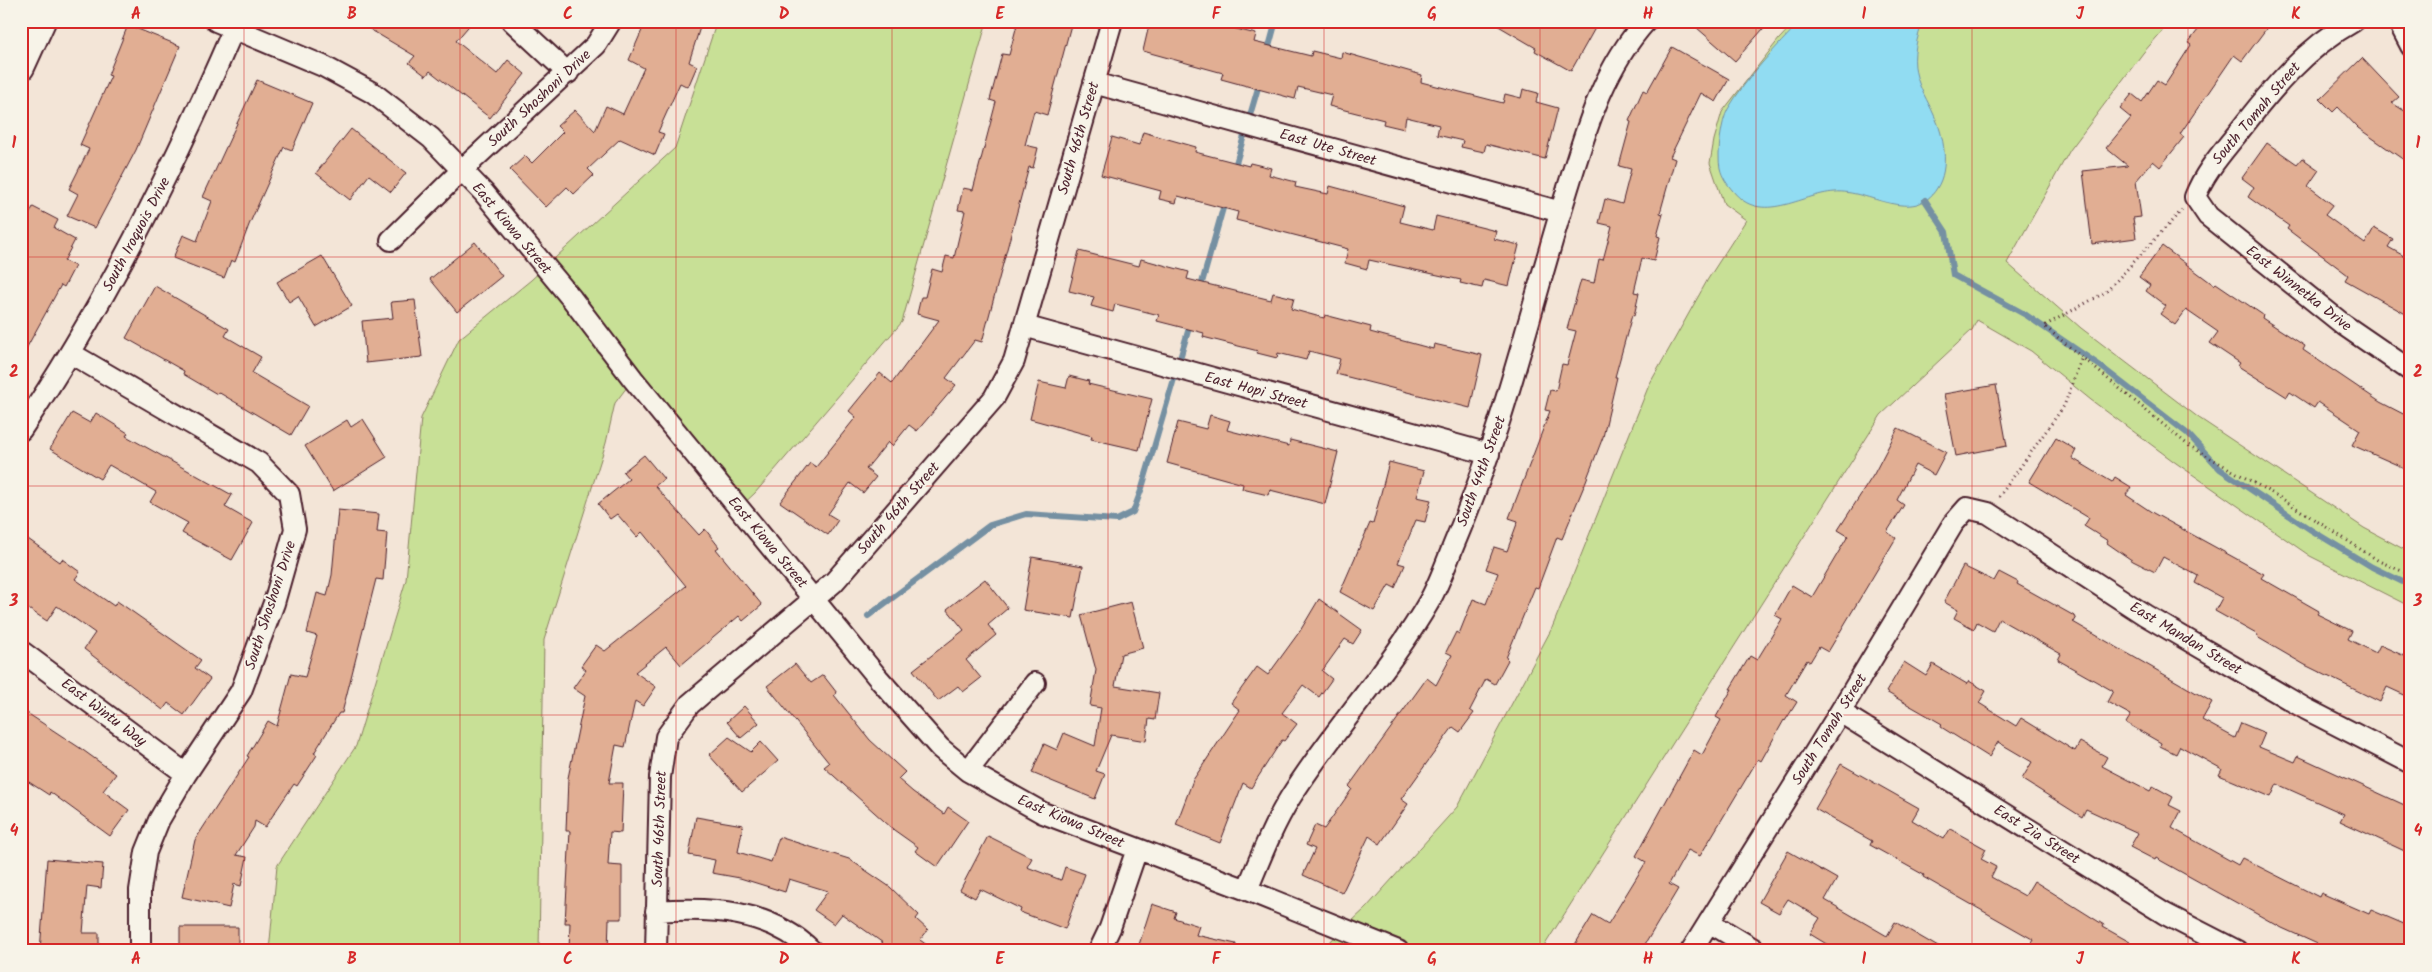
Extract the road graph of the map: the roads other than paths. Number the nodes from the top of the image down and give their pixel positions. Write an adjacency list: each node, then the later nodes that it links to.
1 (42, 21): 10 (main road)
2 (512, 21): 11 (street)
3 (611, 21): 11 (street, South Shoshoni Drive)
4 (1112, 21): 12 (street, South 46th Street)
5 (1646, 21): 15 (street, South 44th Street)
6 (2354, 21): 14 (street, South Tomah Street)
7 (2398, 21): 9 (street)
8 (225, 25): 13 (street, East Kiowa Street); 18 (street, South Iroquois Drive)
9 (2411, 46)
10 (21, 67)
11 (568, 73): 13 (street, South Shoshoni Drive)
12 (1094, 83): 15 (street, East Ute Street); 17 (street, South 46th Street)
13 (462, 170): 16 (street, South Shoshoni Drive); 23 (street, East Kiowa Street)
14 (2195, 197): 19 (street, East Winnetka Drive)
15 (1561, 212): 21 (street, South 44th Street)
16 (391, 240)
17 (1024, 326): 21 (street, East Hopi Street); 23 (street, South 46th Street)
18 (70, 353): 20 (street, South Iroquois Drive); 29 (street, South Shoshoni Drive)
19 (2411, 370)
20 (21, 430)
21 (1488, 454): 31 (street, South 44th Street)
22 (1967, 508): 26 (street, South Tomah Street); 27 (street, East Mandan Street)
23 (815, 599): 28 (street, East Kiowa Street); 32 (street, South 46th Street)
24 (21, 651): 29 (street, East Wintu Way)
25 (1035, 683): 28 (street)
26 (1840, 712): 33 (street, South Tomah Street); 41 (street, East Zia Street)
27 (2411, 763)
28 (968, 771): 30 (street, East Kiowa Street)
29 (186, 774): 34 (street, South Shoshoni Drive)
30 (1138, 849): 31 (street, East Kiowa Street); 37 (street)
31 (1247, 890): 38 (street, East Kiowa Street)
32 (656, 911): 35 (street, South 46th Street); 36 (street)
33 (1709, 922): 39 (street, South Tomah Street); 40 (street)
34 (140, 951)
35 (656, 951)
36 (812, 951)
37 (1099, 951)
38 (1398, 951)
39 (1691, 951)
40 (1757, 951)
41 (2237, 951)

